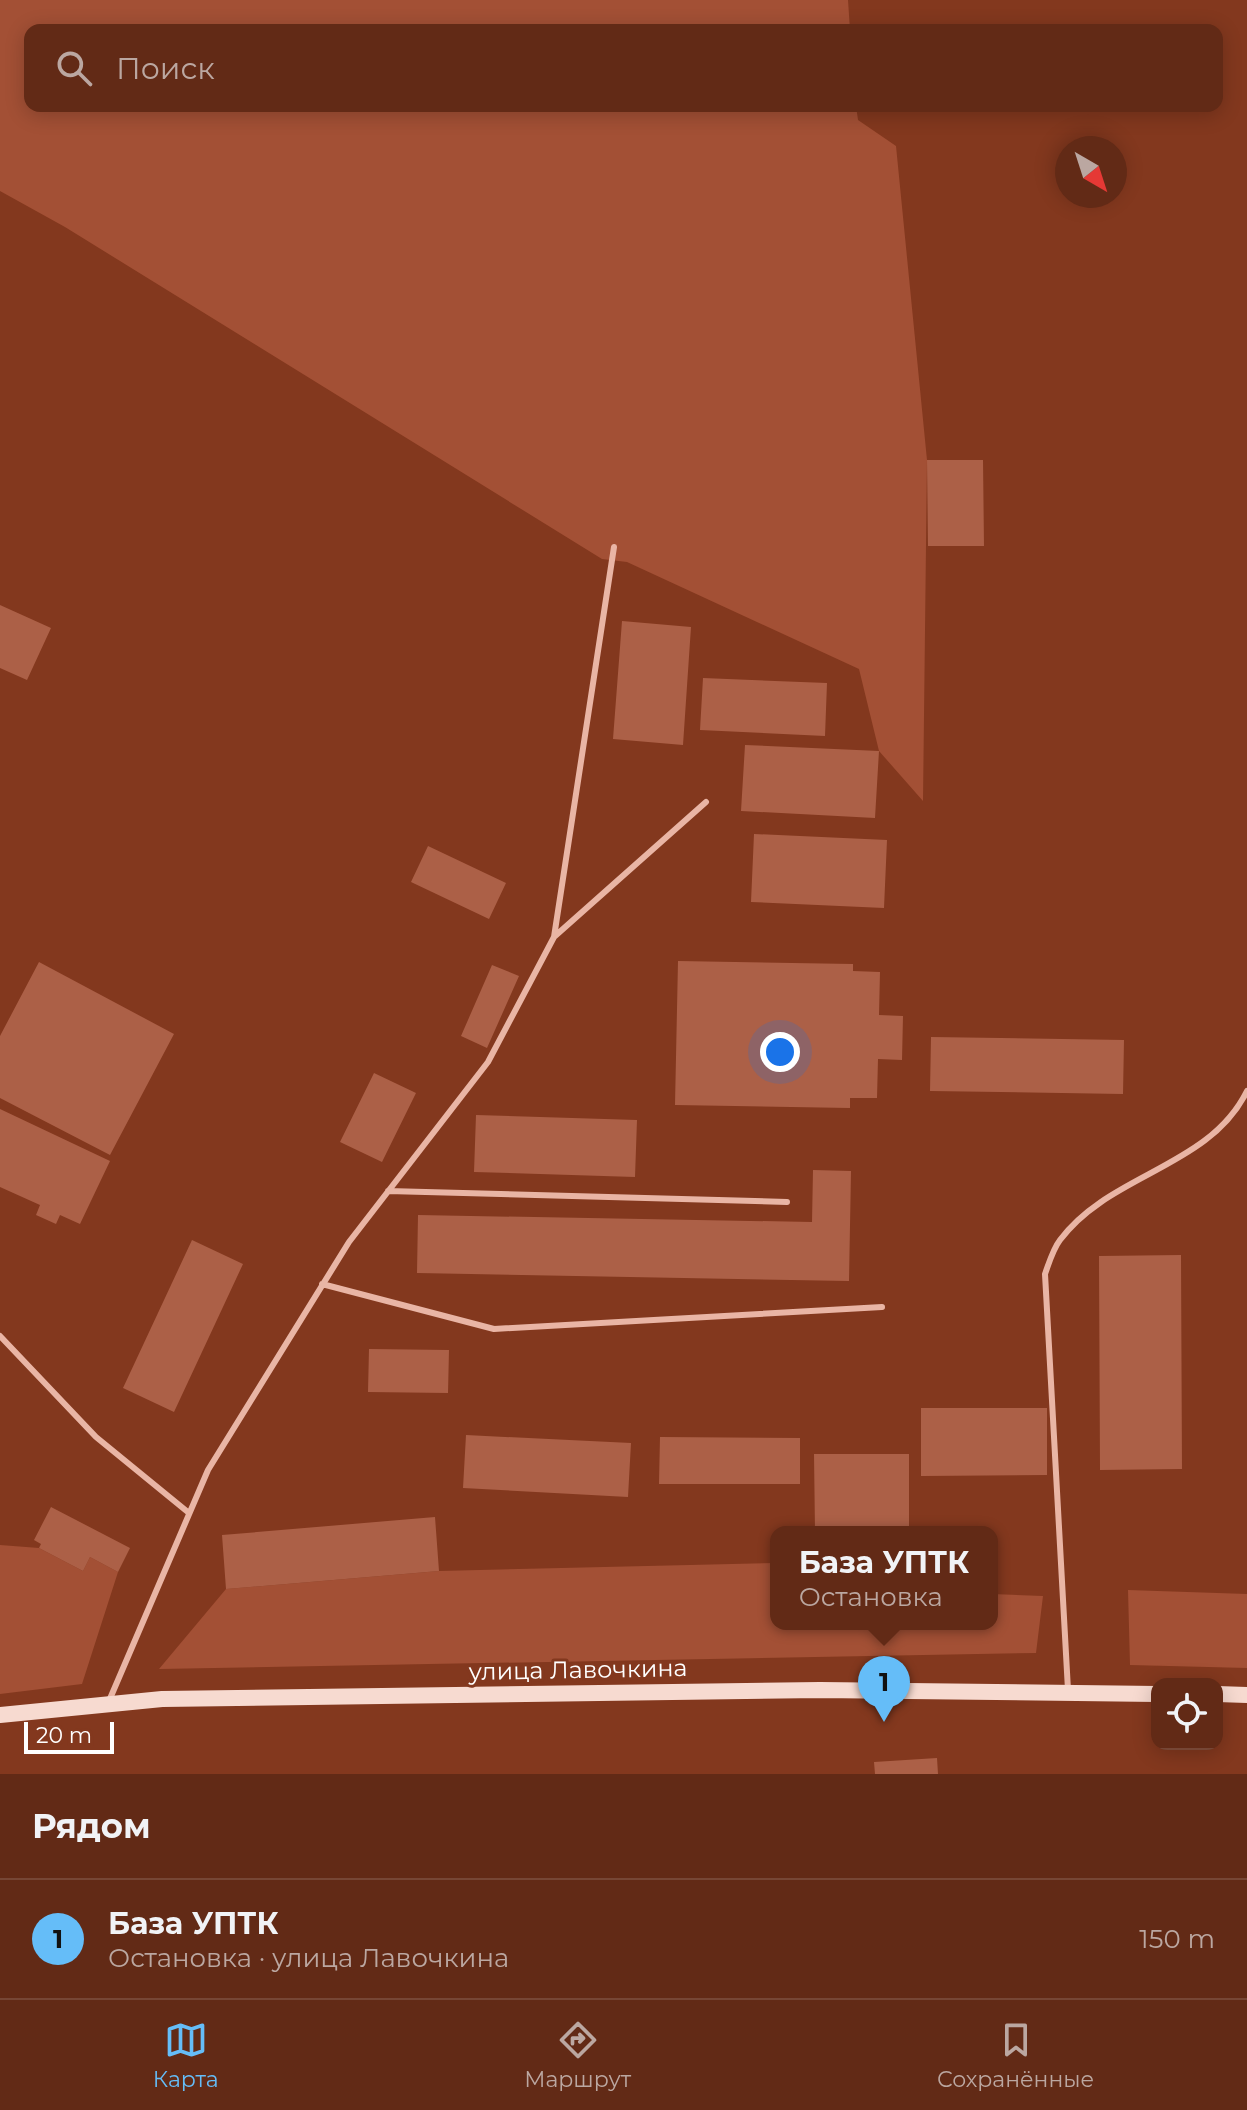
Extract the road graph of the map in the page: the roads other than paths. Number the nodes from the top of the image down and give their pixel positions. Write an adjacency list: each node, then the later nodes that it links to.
1 (614, 547): 3 (lane)
2 (706, 802): 3 (lane)
3 (554, 937): 5 (lane)
4 (1247, 1091): 11 (lane)
5 (388, 1191): 6 (lane); 7 (lane)
6 (787, 1202)
7 (322, 1284): 8 (lane); 10 (lane)
8 (882, 1307)
9 (0, 1336): 10 (lane)
10 (189, 1513): 15 (lane)
11 (1068, 1693): 12 (main road, улица Лавочкина); 15 (main road, улица Лавочкина)
12 (1151, 1694)
13 (1223, 1694): 14 (main road)
14 (1247, 1695)
15 (108, 1704): 16 (main road, улица Лавочкина)
16 (0, 1715)

